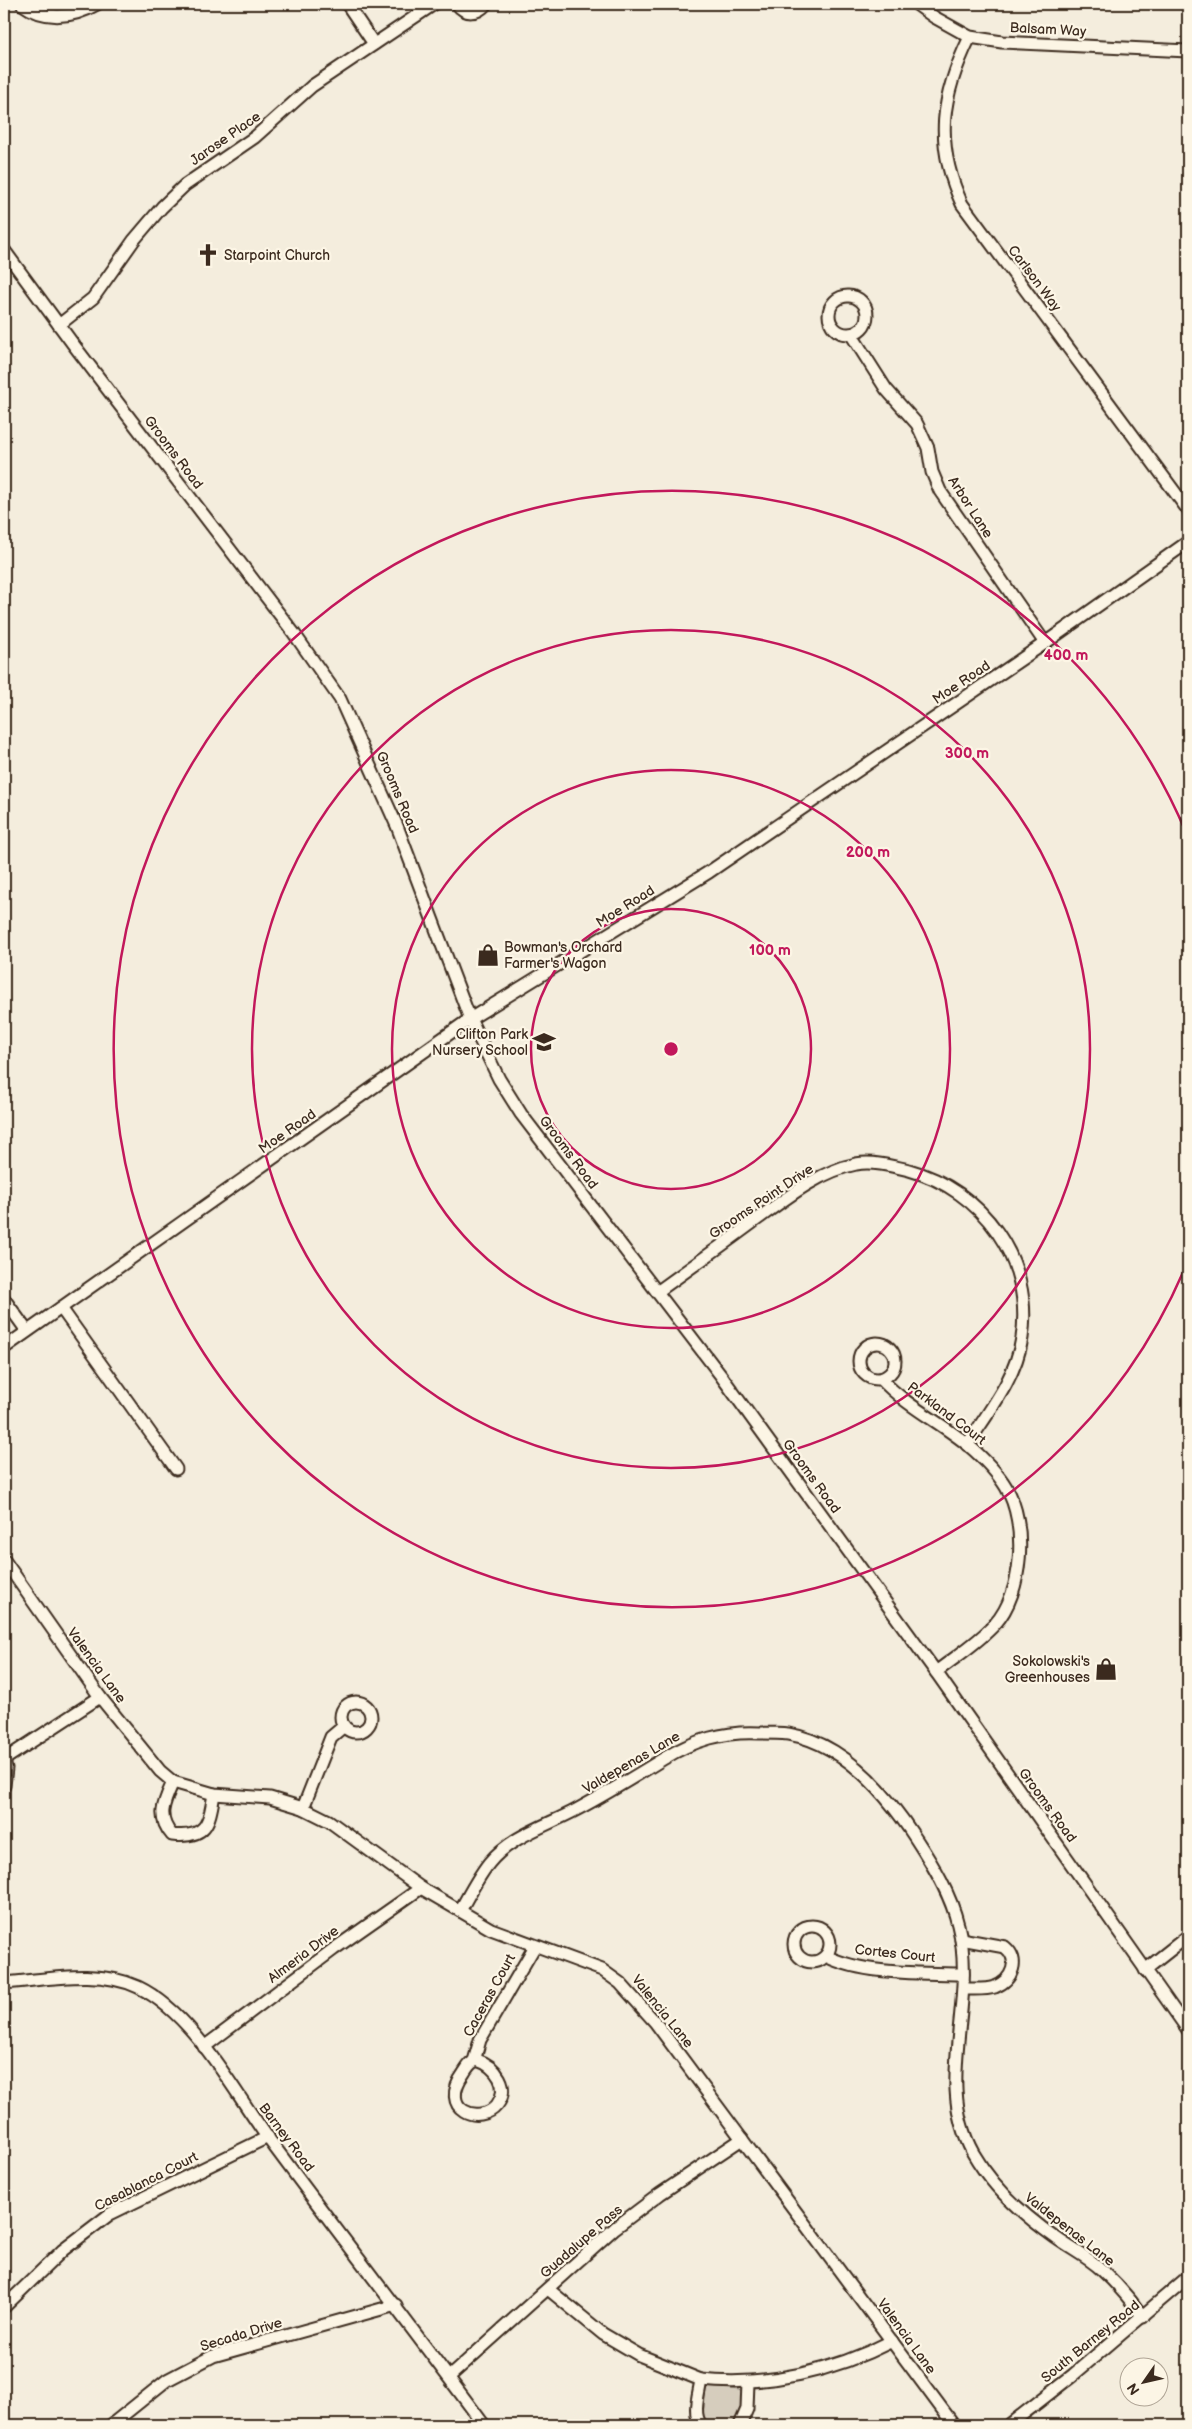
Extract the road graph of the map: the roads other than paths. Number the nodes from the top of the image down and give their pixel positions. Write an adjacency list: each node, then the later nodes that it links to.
1 (22, 4): 2 (street)
2 (97, 4)
3 (347, 4): 9 (street)
4 (434, 4): 9 (street, Jarose Place)
5 (457, 4): 6 (street)
6 (486, 4)
7 (916, 4): 8 (street, Balsam Way)
8 (970, 37): 10 (street, Balsam Way); 14 (street, Carlson Way)
9 (374, 44): 12 (street, Jarose Place)
10 (1188, 51)
11 (4, 250): 12 (street, Grooms Road)
12 (59, 324): 17 (street, Grooms Road)
13 (852, 334): 16 (street, Arbor Lane)
14 (1188, 510)
15 (1188, 542): 16 (street, Moe Road)
16 (1045, 643): 17 (street, Moe Road)
17 (470, 1019): 18 (street, Grooms Road); 20 (street, Moe Road)
18 (657, 1292): 24 (street, Grooms Point Drive); 27 (street, Grooms Road)
19 (4, 1299): 21 (street)
20 (61, 1308): 21 (street, Moe Road); 25 (street)
21 (27, 1331): 22 (street, Moe Road)
22 (4, 1348)
23 (881, 1378): 24 (street, Parkland Court)
24 (968, 1445): 27 (street, Parkland Court)
25 (176, 1469)
26 (4, 1560): 28 (street, Valencia Lane)
27 (936, 1672): 41 (street, Grooms Road)
28 (100, 1697): 30 (street); 31 (street, Valencia Lane)
29 (344, 1726): 34 (street)
30 (4, 1759): 32 (street)
31 (172, 1782): 33 (street, Valencia Lane); 33 (street)
32 (4, 1786)
33 (214, 1794): 34 (street, Valencia Lane)
34 (303, 1808): 35 (street, Valencia Lane)
35 (421, 1888): 36 (street, Valencia Lane); 46 (street, Almeria Drive)
36 (460, 1912): 38 (street, Valdepenas Lane); 39 (street, Valencia Lane)
37 (1188, 1936): 41 (street)
38 (961, 1939): 42 (street, Valdepenas Lane); 44 (street)
39 (535, 1946): 47 (street, Caceras Court); 49 (street, Valencia Lane)
40 (826, 1956): 42 (street, Cortes Court)
41 (1145, 1970): 45 (street, Grooms Road)
42 (963, 1974): 44 (street, Valdepenas Lane)
43 (4, 1983): 46 (street, Barney Road)
44 (964, 1989): 54 (street, Valdepenas Lane)
45 (1188, 2030)
46 (204, 2047): 48 (street, Barney Road)
47 (474, 2061): 47 (street, Caceras Court)
48 (268, 2137): 52 (street, Barney Road); 53 (street, Casablanca Court)
49 (742, 2139): 51 (street, Guadalupe Pass); 55 (street, Valencia Lane)
50 (1188, 2277): 54 (street, South Barney Road)
51 (548, 2289): 56 (street, Guadalupe Pass); 57 (street)
52 (396, 2305): 56 (street, Barney Road); 59 (street, Secada Drive)
53 (4, 2306)
54 (1143, 2317): 64 (street, South Barney Road)
55 (892, 2341): 58 (street); 63 (street, Valencia Lane)
56 (449, 2377): 60 (street, Barney Road)
57 (701, 2380): 58 (street); 61 (street)
58 (748, 2382): 62 (street)
59 (111, 2425)
60 (484, 2425)
61 (701, 2425)
62 (740, 2425)
63 (954, 2425)
64 (1008, 2425)

